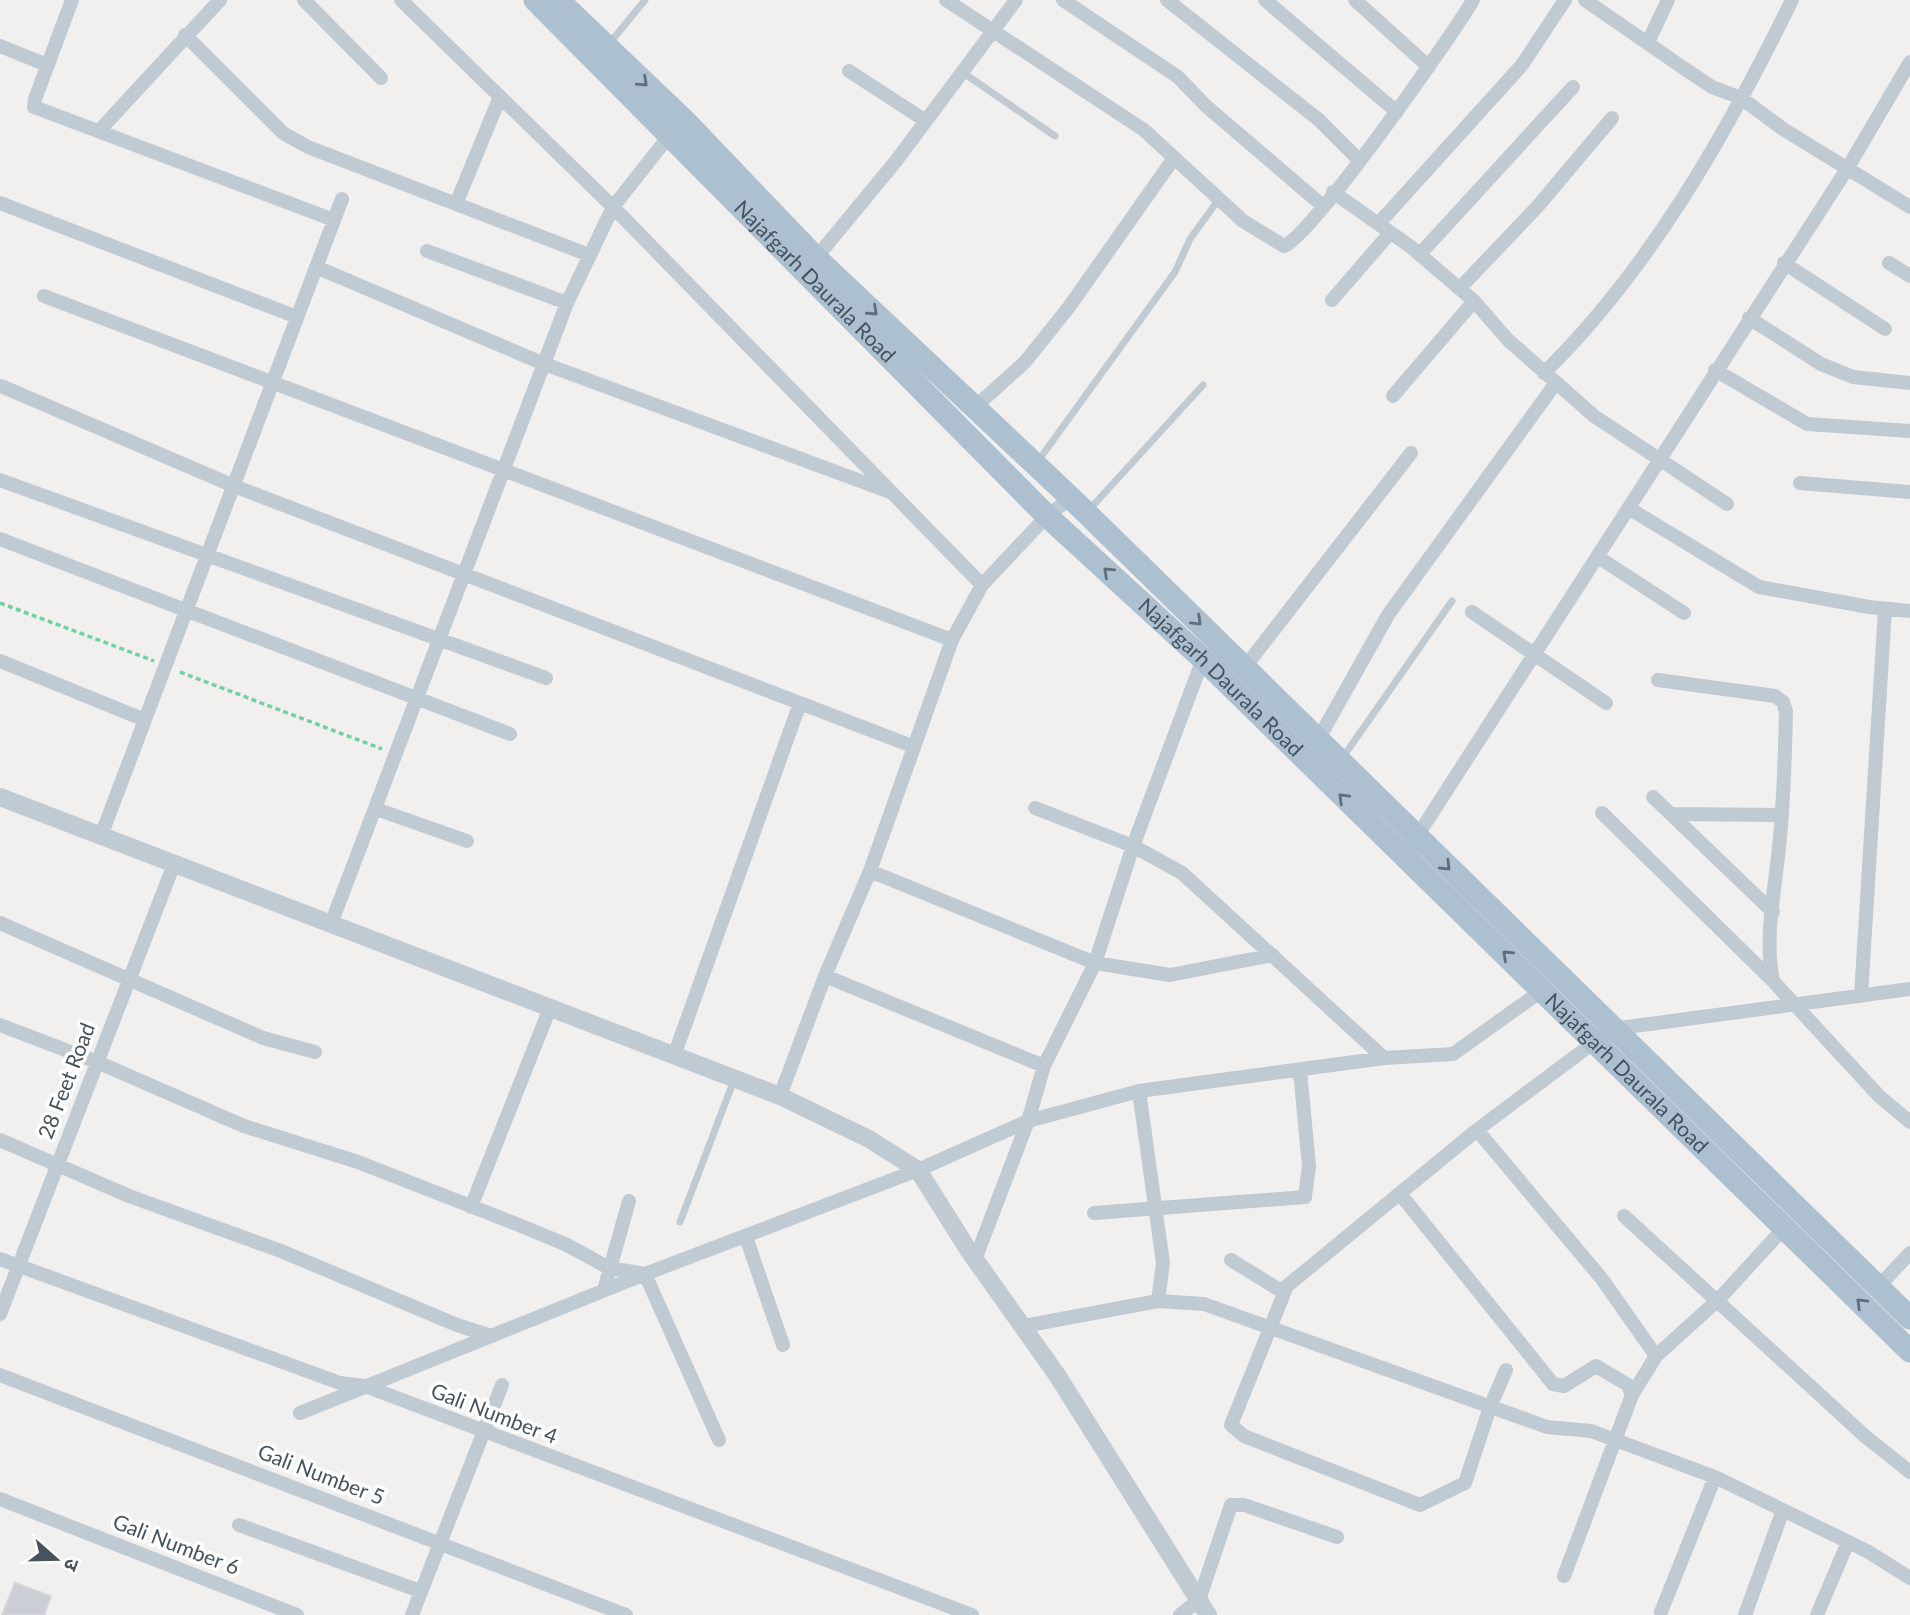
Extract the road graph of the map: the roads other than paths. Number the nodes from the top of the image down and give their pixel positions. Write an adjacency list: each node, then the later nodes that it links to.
1 (72, 0): 24 (street)
2 (220, 0): 20 (street)
3 (304, 0): 29 (street)
4 (401, 0): 31 (street)
5 (535, 0): 36 (main road, Najafgarh Daurala Road)
6 (558, 0): 23 (main road, Najafgarh Daurala Road)
7 (645, 0): 23 (lane)
8 (946, 0): 19 (street)
9 (1016, 0): 19 (street)
10 (1063, 0): 47 (street)
11 (1167, 0): 40 (street)
12 (1265, 0): 33 (street)
13 (1354, 0): 26 (street)
14 (1473, 0): 26 (street)
15 (1565, 0): 51 (street)
16 (1585, 0): 21 (street)
17 (1668, 0): 21 (street)
18 (1791, 0): 32 (street)
19 (991, 32): 28 (street); 39 (street)
20 (185, 35): 37 (street); 46 (street)
21 (1648, 42): 32 (street)
22 (0, 46): 24 (street)
23 (606, 48): 36 (main road, Najafgarh Daurala Road, one-way to 36)
24 (47, 65): 37 (street)
25 (1909, 65): 41 (street)
26 (1429, 67): 33 (street)
27 (849, 71): 35 (street)
28 (962, 72): 35 (street); 38 (lane)
29 (382, 78)
30 (1573, 87): 54 (street)
31 (500, 97): 46 (street); 48 (street)
32 (1741, 98): 41 (street); 70 (street)
33 (1397, 112): 40 (street)
34 (1612, 118): 60 (street)
35 (926, 121): 57 (street)
36 (676, 128): 48 (street); 57 (main road, Najafgarh Daurala Road)
37 (99, 131): 50 (street)
38 (1055, 136)
39 (1174, 158): 43 (street); 77 (street)
40 (1359, 160): 42 (street)
41 (1847, 169): 49 (street); 55 (street)
42 (1333, 192): 47 (street); 51 (street)
43 (1219, 199): 47 (street); 81 (lane)
44 (342, 200): 50 (street)
45 (0, 203): 65 (street)
46 (456, 204): 53 (street)
47 (1323, 206)
48 (613, 207): 53 (street); 87 (street)
49 (1910, 207)
50 (334, 220): 58 (street)
51 (1385, 228): 54 (street); 62 (street)
52 (427, 251): 64 (street)
53 (589, 254): 64 (street)
54 (1420, 254): 60 (street)
55 (1784, 263): 66 (street); 67 (street)
56 (1889, 263): 59 (street)
57 (810, 265): 77 (main road, Najafgarh Daurala Road, one-way to 77); 91 (main road, Najafgarh Daurala Road)
58 (316, 267): 65 (street); 68 (street)
59 (1910, 276)
60 (1460, 289): 63 (street)
61 (44, 296): 71 (street)
62 (1332, 300)
63 (1474, 301): 70 (street); 76 (street)
64 (567, 303): 68 (street)
65 (298, 317): 71 (street)
66 (1749, 318): 69 (street); 72 (street)
67 (1885, 329)
68 (542, 363): 82 (street); 87 (street)
69 (1715, 370): 78 (street); 80 (street)
70 (1544, 373): 73 (street)
71 (272, 383): 82 (street); 85 (street)
72 (1910, 383)
73 (1555, 384): 80 (street); 116 (street)
74 (1203, 385): 89 (lane)
75 (1, 386): 85 (street)
76 (1393, 396)
77 (975, 407): 81 (main road, Najafgarh Daurala Road)
78 (1910, 430)
79 (1411, 453): 108 (street)
80 (1662, 460): 88 (street); 90 (street)
81 (1036, 464): 89 (main road, Najafgarh Daurala Road)
82 (503, 470): 95 (street); 103 (street)
83 (0, 480): 93 (street)
84 (1800, 483): 86 (street)
85 (234, 486): 93 (street); 95 (street)
86 (1910, 492)
87 (894, 493): 96 (street)
88 (1727, 504)
89 (1078, 506): 91 (street); 108 (main road, Najafgarh Daurala Road, one-way to 108)
90 (1630, 509): 94 (street); 98 (street)
91 (1047, 516): 96 (street); 106 (main road, Najafgarh Daurala Road, one-way to 91)
92 (0, 540): 99 (street)
93 (207, 557): 99 (street); 104 (street)
94 (1598, 557): 102 (street); 105 (street)
95 (465, 575): 104 (street); 113 (street)
96 (982, 585): 103 (street)
97 (1452, 601): 118 (lane)
98 (1885, 609): 100 (street); 143 (street)
99 (186, 611): 111 (street); 114 (street)
100 (1910, 611)
101 (1472, 612): 105 (street)
102 (1684, 613)
103 (952, 640): 117 (street)
104 (439, 641): 109 (street); 111 (street)
105 (1535, 655): 112 (street); 127 (street)
106 (1203, 659): 129 (street); 130 (main road, Najafgarh Daurala Road, one-way to 106)
107 (0, 661): 114 (street)
108 (1245, 667): 116 (main road, Najafgarh Daurala Road)
109 (545, 678)
110 (1658, 680): 125 (street)
111 (418, 699): 115 (street); 122 (street)
112 (1606, 703)
113 (800, 704): 117 (street); 149 (street)
114 (145, 720): 126 (street)
115 (510, 734)
116 (1319, 738): 118 (main road, Najafgarh Daurala Road)
117 (912, 746): 132 (street)
118 (1341, 760): 127 (main road, Najafgarh Daurala Road)
119 (0, 797): 126 (street)
120 (1653, 797): 124 (street)
121 (1035, 808): 129 (street)
122 (376, 809): 128 (street); 135 (street)
123 (1602, 813): 140 (street)
124 (1671, 814): 125 (street); 133 (street)
125 (1782, 816): 133 (street)
126 (101, 835): 131 (street)
127 (1416, 837): 130 (street); 147 (main road, Najafgarh Daurala Road, one-way to 147)
128 (467, 841)
129 (1133, 846): 136 (street); 137 (street)
130 (1404, 857): 141 (main road, Najafgarh Daurala Road, one-way to 130)
131 (174, 864): 135 (street); 139 (street, 28 Feet Road)
132 (870, 871): 137 (street); 138 (street)
133 (1773, 912): 140 (street)
134 (0, 923): 139 (street)
135 (331, 924): 145 (street)
136 (1273, 955): 137 (street); 150 (street)
137 (1095, 963): 152 (street)
138 (825, 976): 152 (street); 156 (street)
139 (130, 978): 148 (street); 151 (street, 28 Feet Road)
140 (1773, 981): 144 (street)
141 (1544, 989): 147 (main road, Najafgarh Daurala Road); 150 (street)
142 (1910, 989): 143 (street)
143 (1861, 996): 144 (street)
144 (1792, 1004): 147 (street); 158 (street)
145 (550, 1008): 149 (street); 165 (street)
146 (0, 1025): 151 (street)
147 (1603, 1035): 159 (street); 170 (main road, Najafgarh Daurala Road); 179 (main road, Najafgarh Daurala Road)
148 (315, 1052)
149 (674, 1056): 154 (street)
150 (1384, 1058): 153 (street)
151 (97, 1062): 161 (street, 28 Feet Road); 165 (street)
152 (1044, 1066): 157 (street)
153 (1300, 1071): 155 (street); 166 (street)
154 (734, 1079): 156 (street); 169 (lane)
155 (1139, 1091): 157 (street); 166 (street)
156 (780, 1096): 162 (street)
157 (1028, 1121): 162 (street); 174 (street)
158 (1910, 1122)
159 (1477, 1130): 163 (street); 191 (street)
160 (0, 1140): 161 (street)
161 (58, 1164): 176 (street, 28 Feet Road); 188 (street)
162 (918, 1170): 171 (street); 174 (street)
163 (1401, 1195): 181 (street); 197 (street)
164 (629, 1201): 177 (street)
165 (471, 1207): 177 (street)
166 (1156, 1209): 167 (street); 183 (street)
167 (1094, 1213)
168 (1624, 1216): 182 (street)
169 (680, 1222)
170 (1784, 1228): 182 (street); 190 (main road, Najafgarh Daurala Road, one-way to 170)
171 (746, 1237): 178 (street); 189 (street)
172 (1910, 1254): 179 (street)
173 (0, 1259): 176 (street, Gali Number 4)
174 (975, 1260): 186 (street)
175 (1231, 1260): 181 (street)
176 (19, 1266): 184 (street, 28 Feet Road); 194 (street, Gali Number 4)
177 (609, 1268): 178 (street); 180 (street)
178 (645, 1274): 180 (street); 203 (street)
179 (1878, 1287): 185 (main road, Najafgarh Daurala Road)
180 (604, 1290): 188 (street)
181 (1283, 1292): 187 (street)
182 (1718, 1299): 191 (street); 204 (street)
183 (1158, 1301): 186 (street); 187 (street)
184 (0, 1314)
185 (1910, 1318)
186 (1024, 1326): 215 (street)
187 (1272, 1328): 199 (street); 199 (street)
188 (491, 1336): 196 (street)
189 (783, 1345)
190 (1910, 1351)
191 (1656, 1356): 197 (street)
192 (1506, 1370): 199 (street)
193 (0, 1375): 211 (street, Gali Number 5)
194 (340, 1383): 196 (street, Gali Number 4); 198 (street)
195 (502, 1385): 201 (street)
196 (365, 1386): 198 (street); 201 (street, Gali Number 4)
197 (1632, 1395): 202 (street)
198 (331, 1402): 200 (street)
199 (1490, 1407): 202 (street)
200 (300, 1413)
201 (484, 1433): 211 (street); 220 (street, Gali Number 4)
202 (1614, 1439): 205 (street); 212 (street)
203 (719, 1440)
204 (1910, 1472)
205 (1715, 1477): 207 (street); 216 (street)
206 (0, 1499): 217 (street, Gali Number 6)
207 (1783, 1510): 210 (street); 222 (street)
208 (239, 1525): 214 (street)
209 (1337, 1537): 215 (street)
210 (1848, 1542): 213 (street); 223 (street)
211 (442, 1544): 214 (street); 219 (street, Gali Number 5)
212 (1564, 1576)
213 (1910, 1578)
214 (420, 1591): 218 (street)
215 (1203, 1607): 221 (street)
216 (1661, 1612)
217 (297, 1615)
218 (412, 1615)
219 (626, 1615)
220 (972, 1615)
221 (1180, 1615)
222 (1745, 1615)
223 (1817, 1615)

